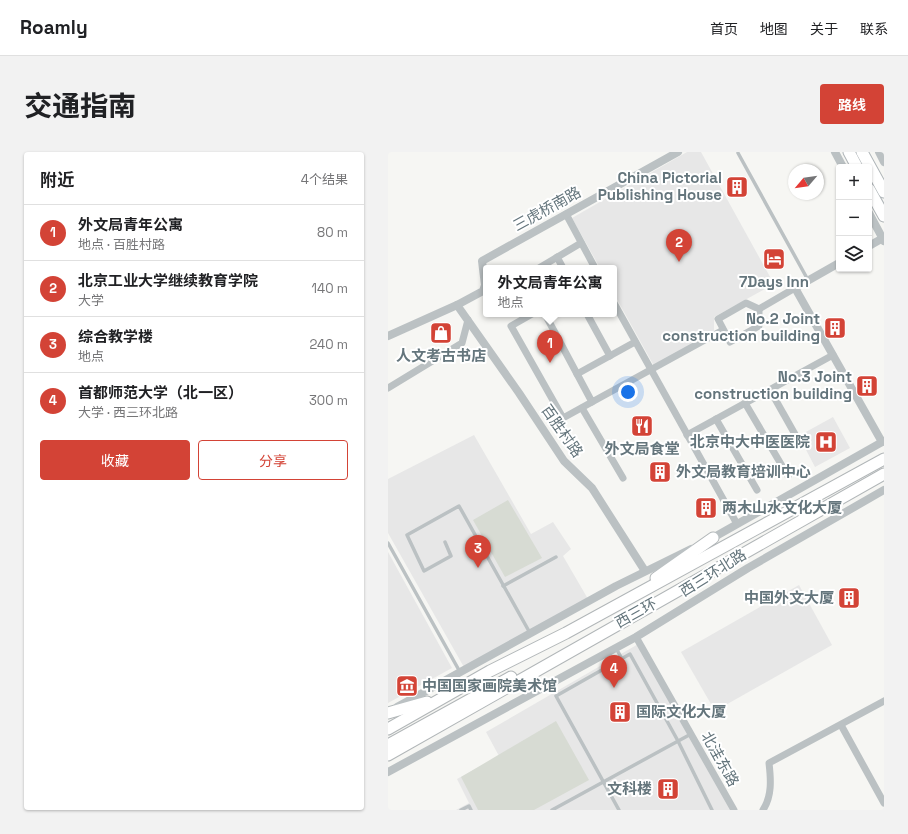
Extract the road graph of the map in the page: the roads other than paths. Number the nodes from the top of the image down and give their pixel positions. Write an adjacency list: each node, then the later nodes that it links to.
1 (678, 152): 12 (street, 三虎桥南路)
2 (835, 152): 8 (street)
3 (849, 152): 9 (main road)
4 (862, 152): 10 (main road)
5 (879, 152): 7 (street)
6 (738, 153): 24 (lane)
7 (884, 162)
8 (841, 164)
9 (855, 164)
10 (884, 192)
11 (872, 194): 13 (main road)
12 (566, 214): 16 (street); 23 (street, 三虎桥南路)
13 (884, 216)
14 (872, 220): 15 (street)
15 (883, 240): 17 (street)
16 (581, 243): 18 (street); 21 (street)
17 (872, 245)
18 (557, 257): 19 (street); 20 (street)
19 (544, 265)
20 (561, 265)
21 (593, 265)
22 (836, 265): 24 (street)
23 (483, 269)
24 (808, 280): 25 (street)
25 (794, 288): 29 (street); 37 (street)
26 (483, 291): 27 (street, 三虎桥南路)
27 (457, 305): 33 (street, 百胜村路); 35 (street)
28 (617, 309): 36 (street)
29 (759, 309): 34 (street); 34 (street)
30 (527, 317): 45 (street)
31 (547, 317): 40 (street)
32 (589, 317): 38 (street)
33 (468, 320): 41 (street); 61 (street, 百胜村路)
34 (723, 330): 39 (street)
35 (388, 336)
36 (635, 342): 38 (street); 39 (street)
37 (833, 355): 42 (street); 49 (street)
38 (610, 356): 40 (street)
39 (651, 371): 43 (street); 47 (street)
40 (577, 374): 43 (street)
41 (388, 388)
42 (770, 390): 44 (street); 48 (street)
43 (592, 402): 45 (street)
44 (745, 403): 46 (street); 52 (street)
45 (582, 408): 53 (street)
46 (716, 419): 47 (street); 54 (street)
47 (687, 435): 56 (street)
48 (796, 436)
49 (883, 442): 56 (street, 西三环北路)
50 (884, 460): 63 (main road, 西三环)
51 (884, 474): 67 (main road, 西三环)
52 (788, 476)
53 (623, 478)
54 (757, 490)
55 (884, 490): 66 (street, 西三环北路)
56 (737, 524): 57 (street, 西三环北路)
57 (713, 538): 61 (street, 西三环北路); 63 (main road)
58 (445, 542): 62 (lane)
59 (388, 543): 70 (lane)
60 (556, 557): 62 (lane)
61 (644, 571): 64 (street, 西三环北路)
62 (503, 586): 64 (lane)
63 (614, 607): 65 (main road, 西三环)
64 (530, 633): 70 (street, 西三环北路)
65 (566, 634): 71 (main road); 72 (main road, 西三环)
66 (636, 637): 68 (street, 西三环北路); 77 (street, 北洼东路)
67 (575, 648): 71 (main road); 81 (main road, 西三环)
68 (616, 648): 69 (lane); 82 (street, 西三环北路)
69 (622, 658): 79 (lane); 83 (lane)
70 (460, 672): 74 (street, 西三环北路)
71 (496, 682): 78 (main road); 80 (main road)
72 (447, 696): 74 (main road); 76 (main road, 西三环)
73 (884, 701): 75 (street)
74 (388, 713)
75 (841, 725): 84 (street); 91 (street)
76 (388, 730)
77 (691, 734): 79 (lane); 90 (street, 北洼东路)
78 (388, 738)
79 (678, 741): 83 (lane); 89 (lane)
80 (388, 745)
81 (388, 755)
82 (388, 772)
83 (603, 782): 87 (lane); 88 (lane)
84 (884, 803)
85 (461, 810): 86 (lane)
86 (471, 810)
87 (552, 810)
88 (619, 810)
89 (712, 810)
90 (734, 810)
91 (763, 810)

